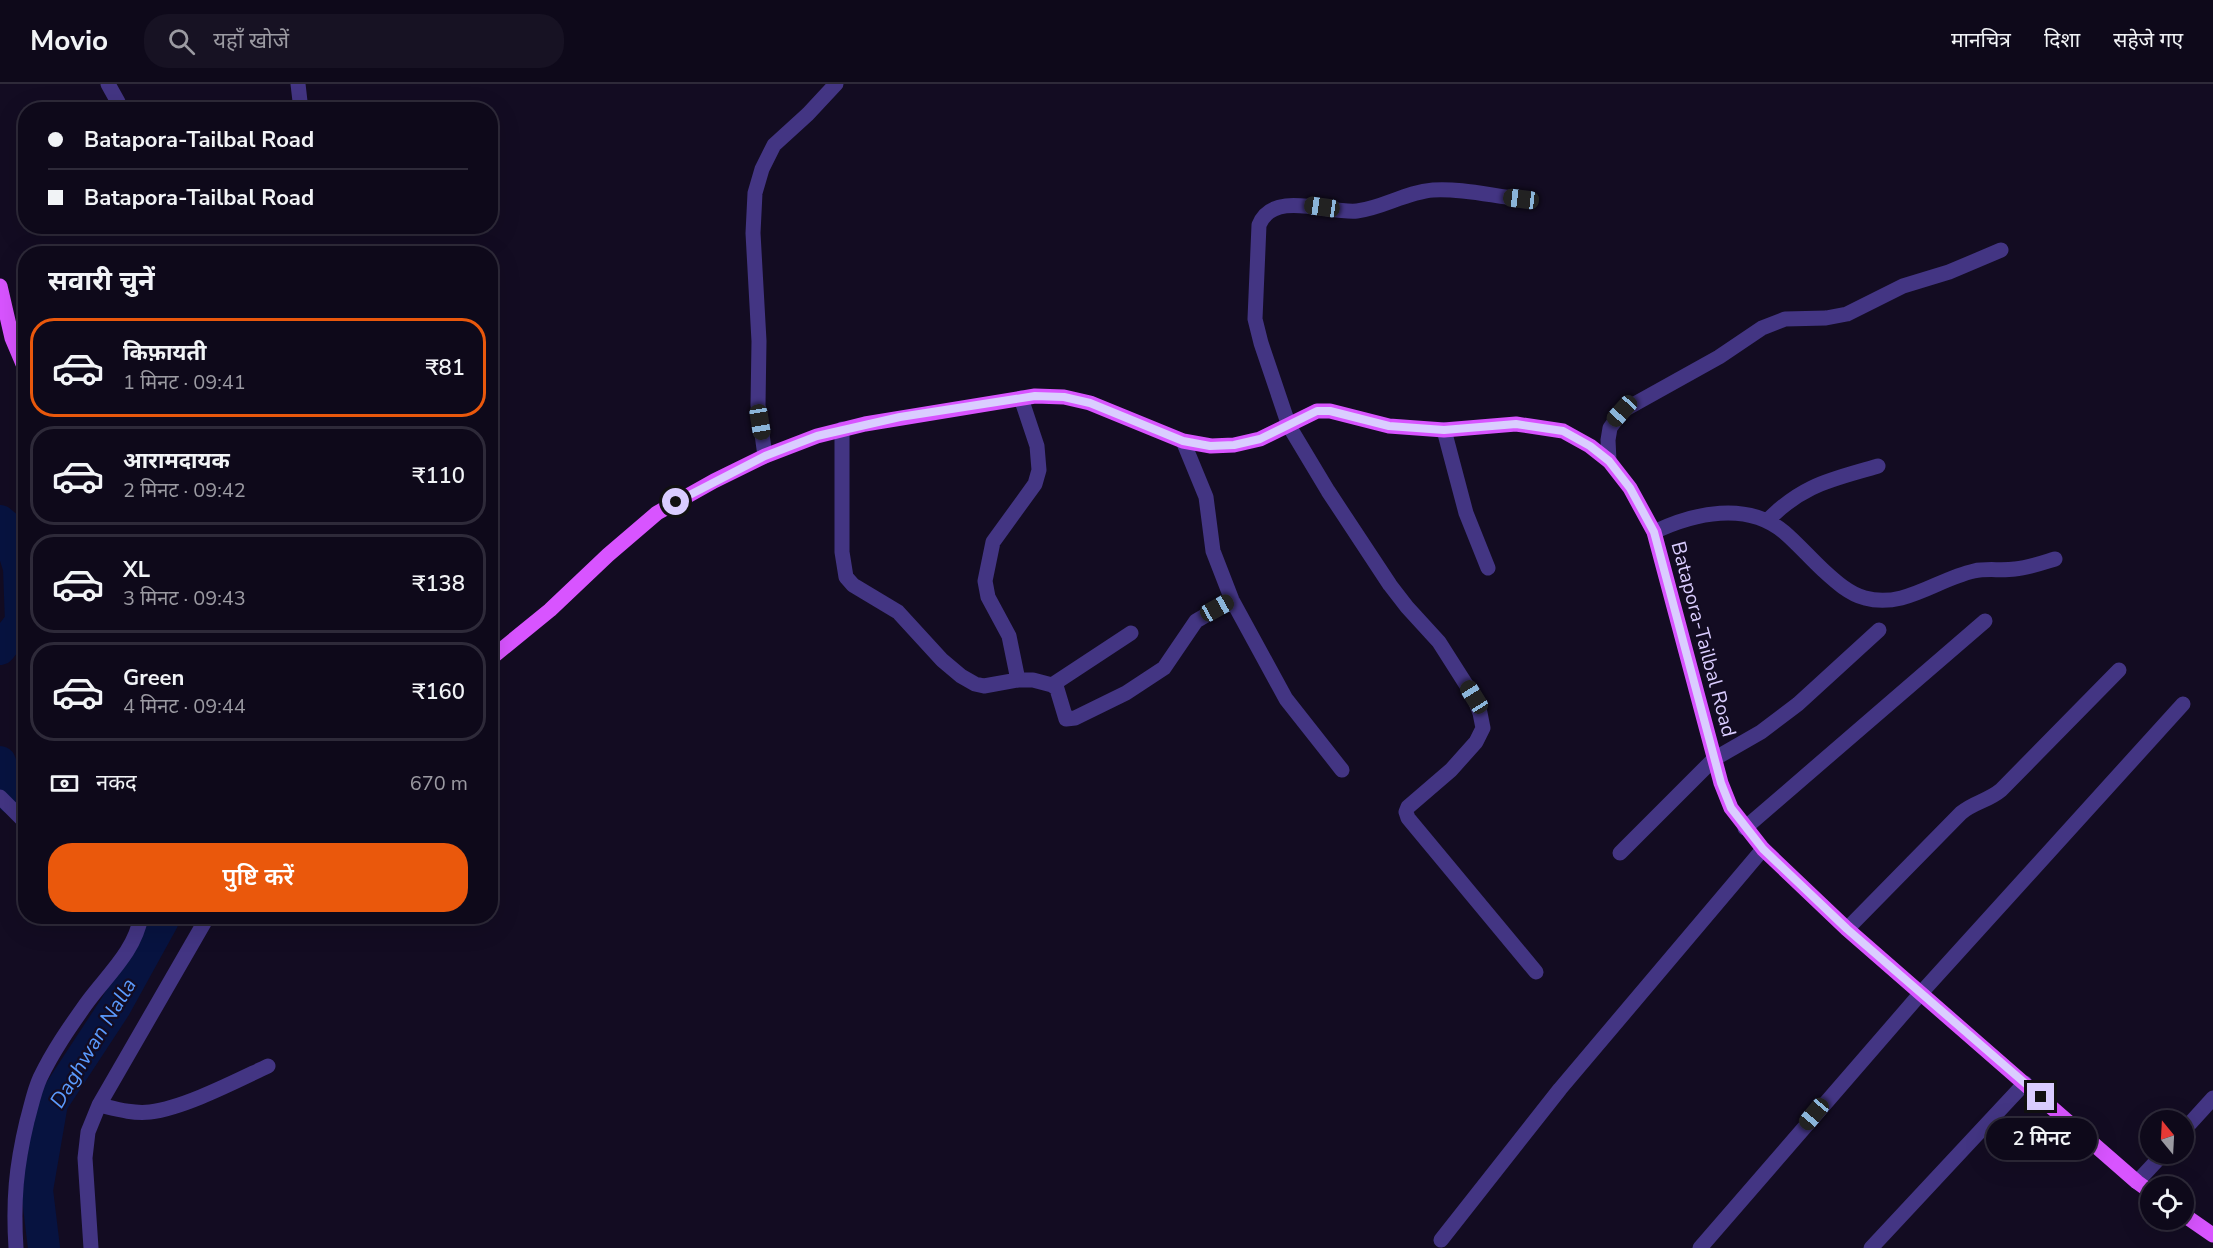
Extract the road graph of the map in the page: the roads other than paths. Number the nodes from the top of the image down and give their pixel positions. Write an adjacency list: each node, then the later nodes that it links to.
1 (108, 84): 4 (street)
2 (298, 84): 5 (street)
3 (836, 84): 16 (street)
4 (118, 102)
5 (300, 102)
6 (1521, 199): 12 (street)
7 (2001, 249): 17 (street)
8 (0, 286): 9 (main road)
9 (6, 339): 10 (main road)
10 (18, 359)
11 (1021, 398): 13 (main road, Batapora-Tailbal Road); 15 (main road, Batapora-Tailbal Road); 29 (street)
12 (1289, 426): 14 (main road, Batapora-Tailbal Road); 15 (main road, Batapora-Tailbal Road); 42 (street)
13 (842, 429): 16 (main road, Batapora-Tailbal Road); 29 (street)
14 (1444, 430): 17 (main road, Batapora-Tailbal Road); 22 (street)
15 (1183, 441): 23 (street)
16 (765, 456): 27 (main road, Batapora-Tailbal Road)
17 (1609, 461): 20 (main road, Batapora-Tailbal Road)
18 (1878, 466): 19 (street)
19 (1767, 521): 20 (street); 21 (street)
20 (1654, 532): 32 (main road, Batapora-Tailbal Road)
21 (2055, 559)
22 (1488, 568)
23 (1232, 600): 30 (street); 33 (street)
24 (1985, 621): 36 (street)
25 (1879, 630): 32 (street)
26 (1131, 633): 30 (street)
27 (498, 652)
28 (2119, 670): 41 (street)
29 (1018, 680): 30 (street)
30 (1052, 685)
31 (2183, 704): 43 (street)
32 (1714, 759): 36 (main road, Batapora-Tailbal Road); 38 (street)
33 (1342, 770)
34 (0, 796): 35 (street)
35 (18, 815)
36 (1745, 828): 37 (main road, Batapora-Tailbal Road)
37 (1763, 849): 41 (main road, Batapora-Tailbal Road); 54 (street)
38 (1620, 853)
39 (139, 924): 55 (street)
40 (203, 924): 47 (street)
41 (1847, 929): 43 (main road, Batapora-Tailbal Road)
42 (1536, 972)
43 (1921, 993): 45 (main road, Batapora-Tailbal Road); 57 (street)
44 (268, 1066): 47 (street)
45 (2025, 1083): 50 (main road, Batapora-Tailbal Road); 58 (street)
46 (2213, 1098): 48 (street)
47 (99, 1105): 56 (street)
48 (2194, 1119)
49 (2154, 1164): 50 (street)
50 (2137, 1182): 51 (main road, Batapora-Tailbal Road)
51 (2140, 1184)
52 (2194, 1222): 53 (main road)
53 (2213, 1235)
54 (1441, 1240)
55 (16, 1248)
56 (91, 1248)
57 (1700, 1248)
58 (1872, 1248)

